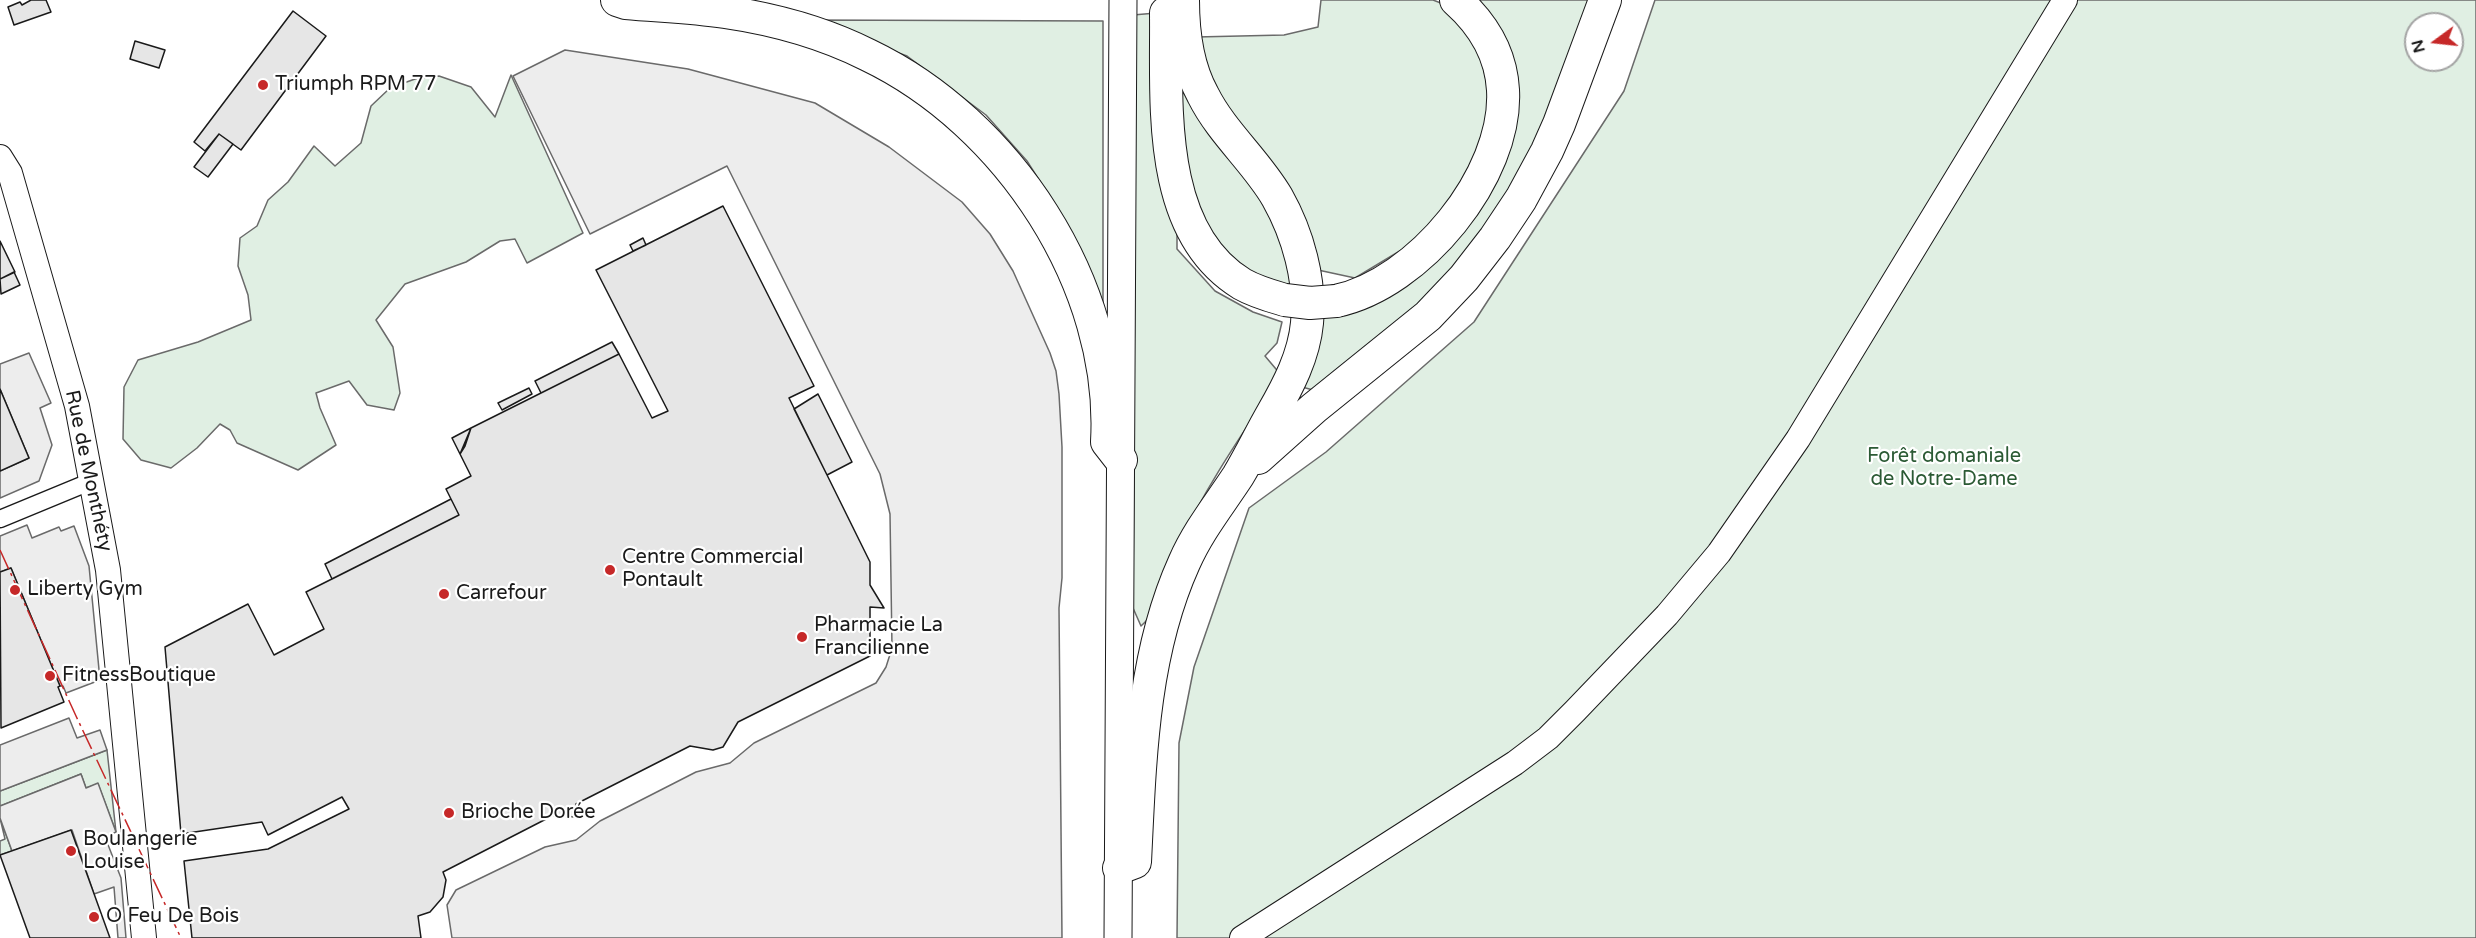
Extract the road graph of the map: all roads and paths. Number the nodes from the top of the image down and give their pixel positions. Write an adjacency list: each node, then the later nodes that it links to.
1 (617, 0): 9 (highway)
2 (1123, 0): 9 (main road)
3 (1166, 0): 5 (highway, bridge)
4 (1183, 0): 10 (highway)
5 (1456, 0)
6 (1605, 0): 10 (highway)
7 (2065, 0): 16 (street)
8 (0, 157): 11 (street, Rue de Monthéty)
9 (1121, 460): 13 (main road)
10 (1237, 477): 13 (highway)
11 (92, 480): 12 (street); 14 (street, Rue de Monthéty)
12 (0, 519)
13 (1119, 868): 15 (main road)
14 (144, 938)
15 (1118, 938)
16 (1242, 938)

